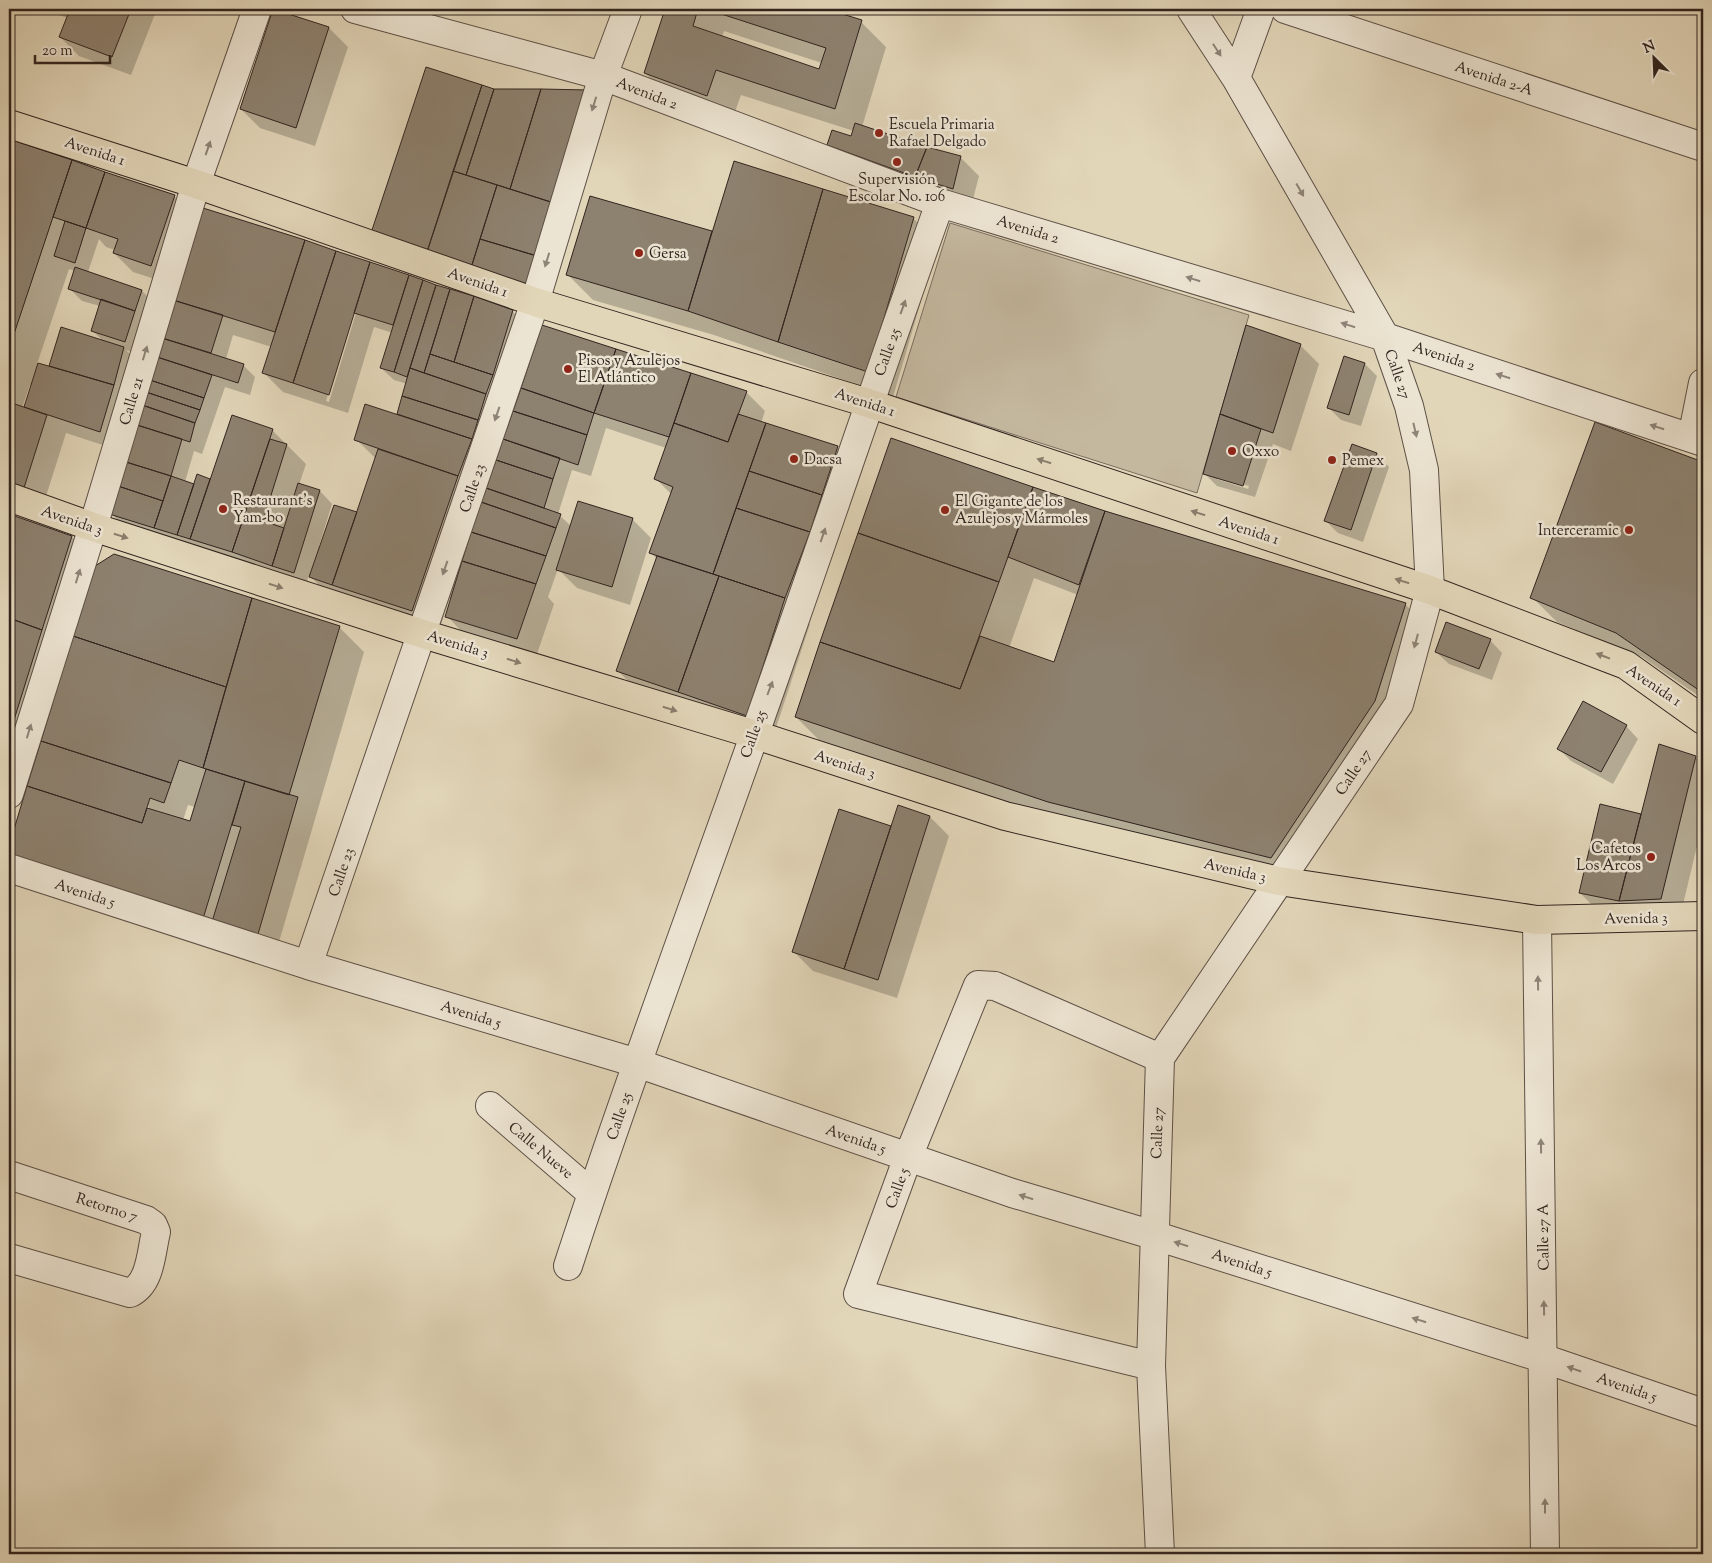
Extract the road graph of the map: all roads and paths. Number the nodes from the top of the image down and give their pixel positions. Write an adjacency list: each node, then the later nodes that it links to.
1 (257, 9): 11 (street, Calle 21, one-way to 1)
2 (355, 9): 7 (street, Avenida 2)
3 (628, 9): 7 (street, Calle 23)
4 (1191, 9): 8 (street, Calle 27, one-way to 8)
5 (1261, 9): 8 (street)
6 (1285, 9): 10 (street, Avenida 2-A)
7 (603, 76): 12 (street, Avenida 2); 13 (street, Calle 23, one-way to 13)
8 (1236, 78): 14 (street, Calle 27, one-way to 14)
9 (9, 124): 11 (main road, Avenida 1)
10 (1703, 147)
11 (196, 184): 13 (main road, Avenida 1); 19 (street, Calle 21, one-way to 11)
12 (940, 203): 14 (street, Avenida 2, one-way to 12); 16 (street, Calle 25, one-way to 12)
13 (535, 302): 16 (main road, Avenida 1); 21 (street, Calle 23, one-way to 21)
14 (1385, 336): 17 (street, Avenida 2, one-way to 14); 20 (street, Calle 27, one-way to 20)
15 (1703, 383): 17 (street)
16 (868, 403): 20 (main road, Avenida 1, one-way to 16); 23 (street, Calle 25, one-way to 16)
17 (1697, 440)
18 (9, 497): 19 (main road, Avenida 3)
19 (93, 527): 21 (main road, Avenida 3, one-way to 21); 24 (street, Calle 21, one-way to 19)
20 (1430, 590): 22 (main road, Avenida 1, one-way to 20); 26 (street, Calle 27, one-way to 26)
21 (423, 634): 23 (main road, Avenida 3, one-way to 23); 29 (street, Calle 23)
22 (1703, 720)
23 (753, 734): 26 (main road, Avenida 3); 31 (street, Calle 25)
24 (9, 794)
25 (9, 868): 29 (street, Avenida 5)
26 (1279, 881): 28 (main road, Avenida 3); 30 (street, Calle 27)
27 (1703, 916): 28 (main road, Avenida 3)
28 (1537, 920): 39 (street, Calle 27 A, one-way to 28)
29 (308, 966): 31 (street, Avenida 5)
30 (1160, 1058): 33 (street, Calle 5); 36 (street, Calle 27)
31 (637, 1063): 33 (street, Avenida 5); 35 (street, Calle 25)
32 (490, 1106): 35 (street, Calle Nueve)
33 (908, 1157): 36 (street, Avenida 5, one-way to 33); 40 (street, Calle 5)
34 (9, 1175): 37 (street, Retorno 7)
35 (592, 1193): 38 (street, Calle 25)
36 (1153, 1235): 39 (street, Avenida 5, one-way to 36); 40 (street, Calle 27)
37 (9, 1258)
38 (568, 1266)
39 (1544, 1359): 41 (street, Avenida 5, one-way to 39); 43 (street, Calle 27 A, one-way to 39)
40 (1151, 1366): 42 (street, Calle 27)
41 (1703, 1413)
42 (1160, 1554)
43 (1545, 1554)

